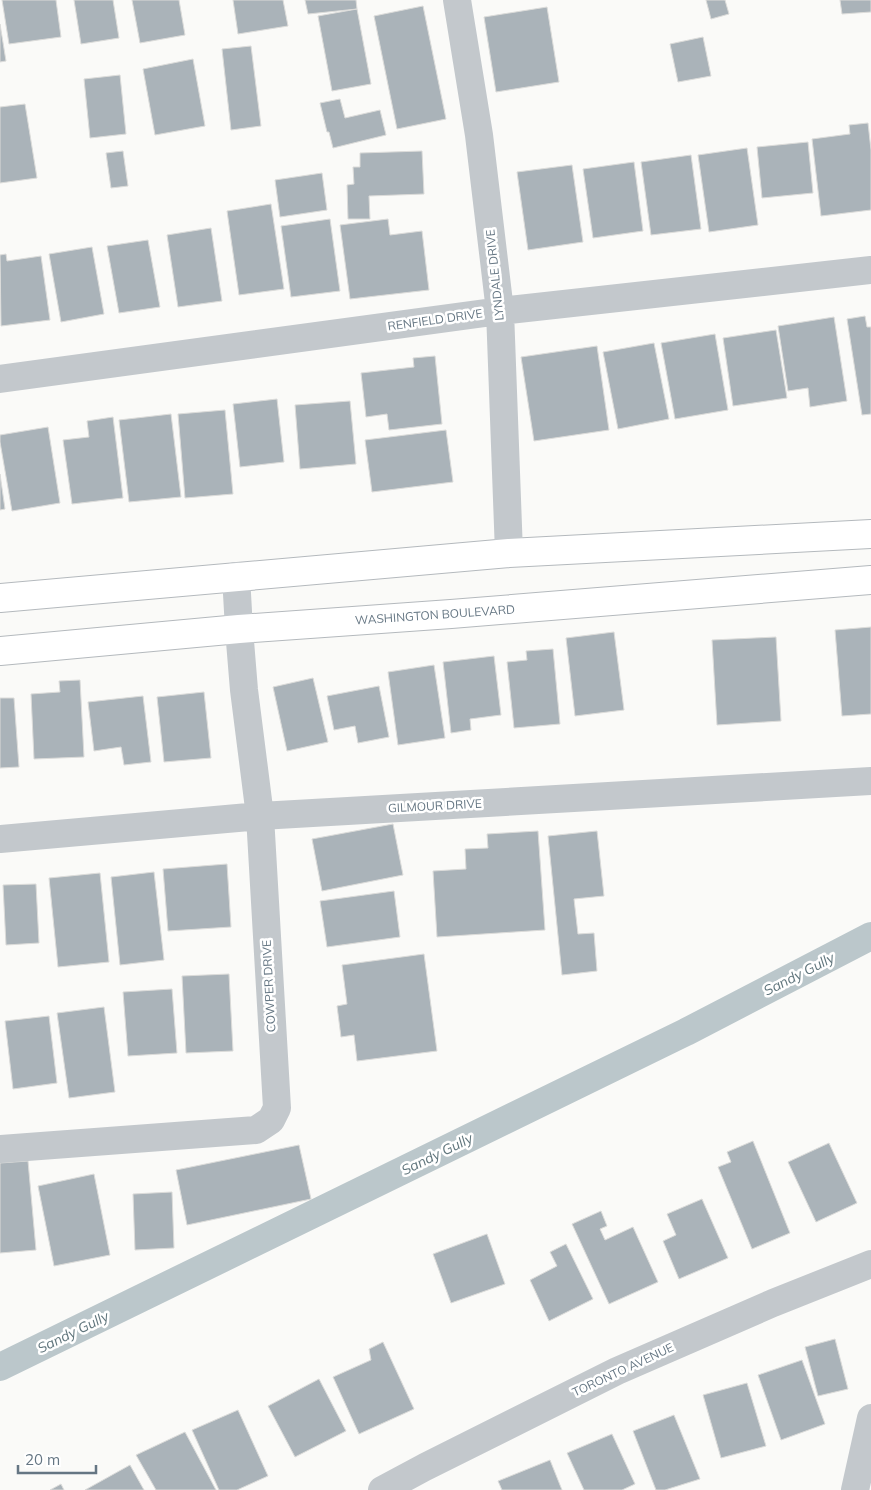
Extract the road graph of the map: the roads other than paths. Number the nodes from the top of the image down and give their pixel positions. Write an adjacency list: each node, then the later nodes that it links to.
1 (457, 0): 3 (street, LYNDALE DRIVE)
2 (871, 270): 3 (street, RENFIELD DRIVE)
3 (500, 311): 4 (street, RENFIELD DRIVE); 6 (street, LYNDALE DRIVE)
4 (0, 379)
5 (871, 534): 6 (highway)
6 (509, 553): 7 (highway)
7 (236, 576): 9 (highway); 10 (street, COWPER DRIVE)
8 (871, 580): 10 (highway, WASHINGTON BOULEVARD)
9 (0, 598)
10 (239, 629): 11 (highway, WASHINGTON BOULEVARD); 13 (street, COWPER DRIVE)
11 (0, 651)
12 (871, 781): 13 (street, GILMOUR DRIVE)
13 (260, 816): 14 (street, GILMOUR DRIVE); 15 (street, COWPER DRIVE)
14 (0, 839)
15 (0, 1150)
16 (871, 1264): 18 (street, TORONTO AVENUE)
17 (871, 1418): 19 (street)
18 (382, 1490)
19 (855, 1490)

